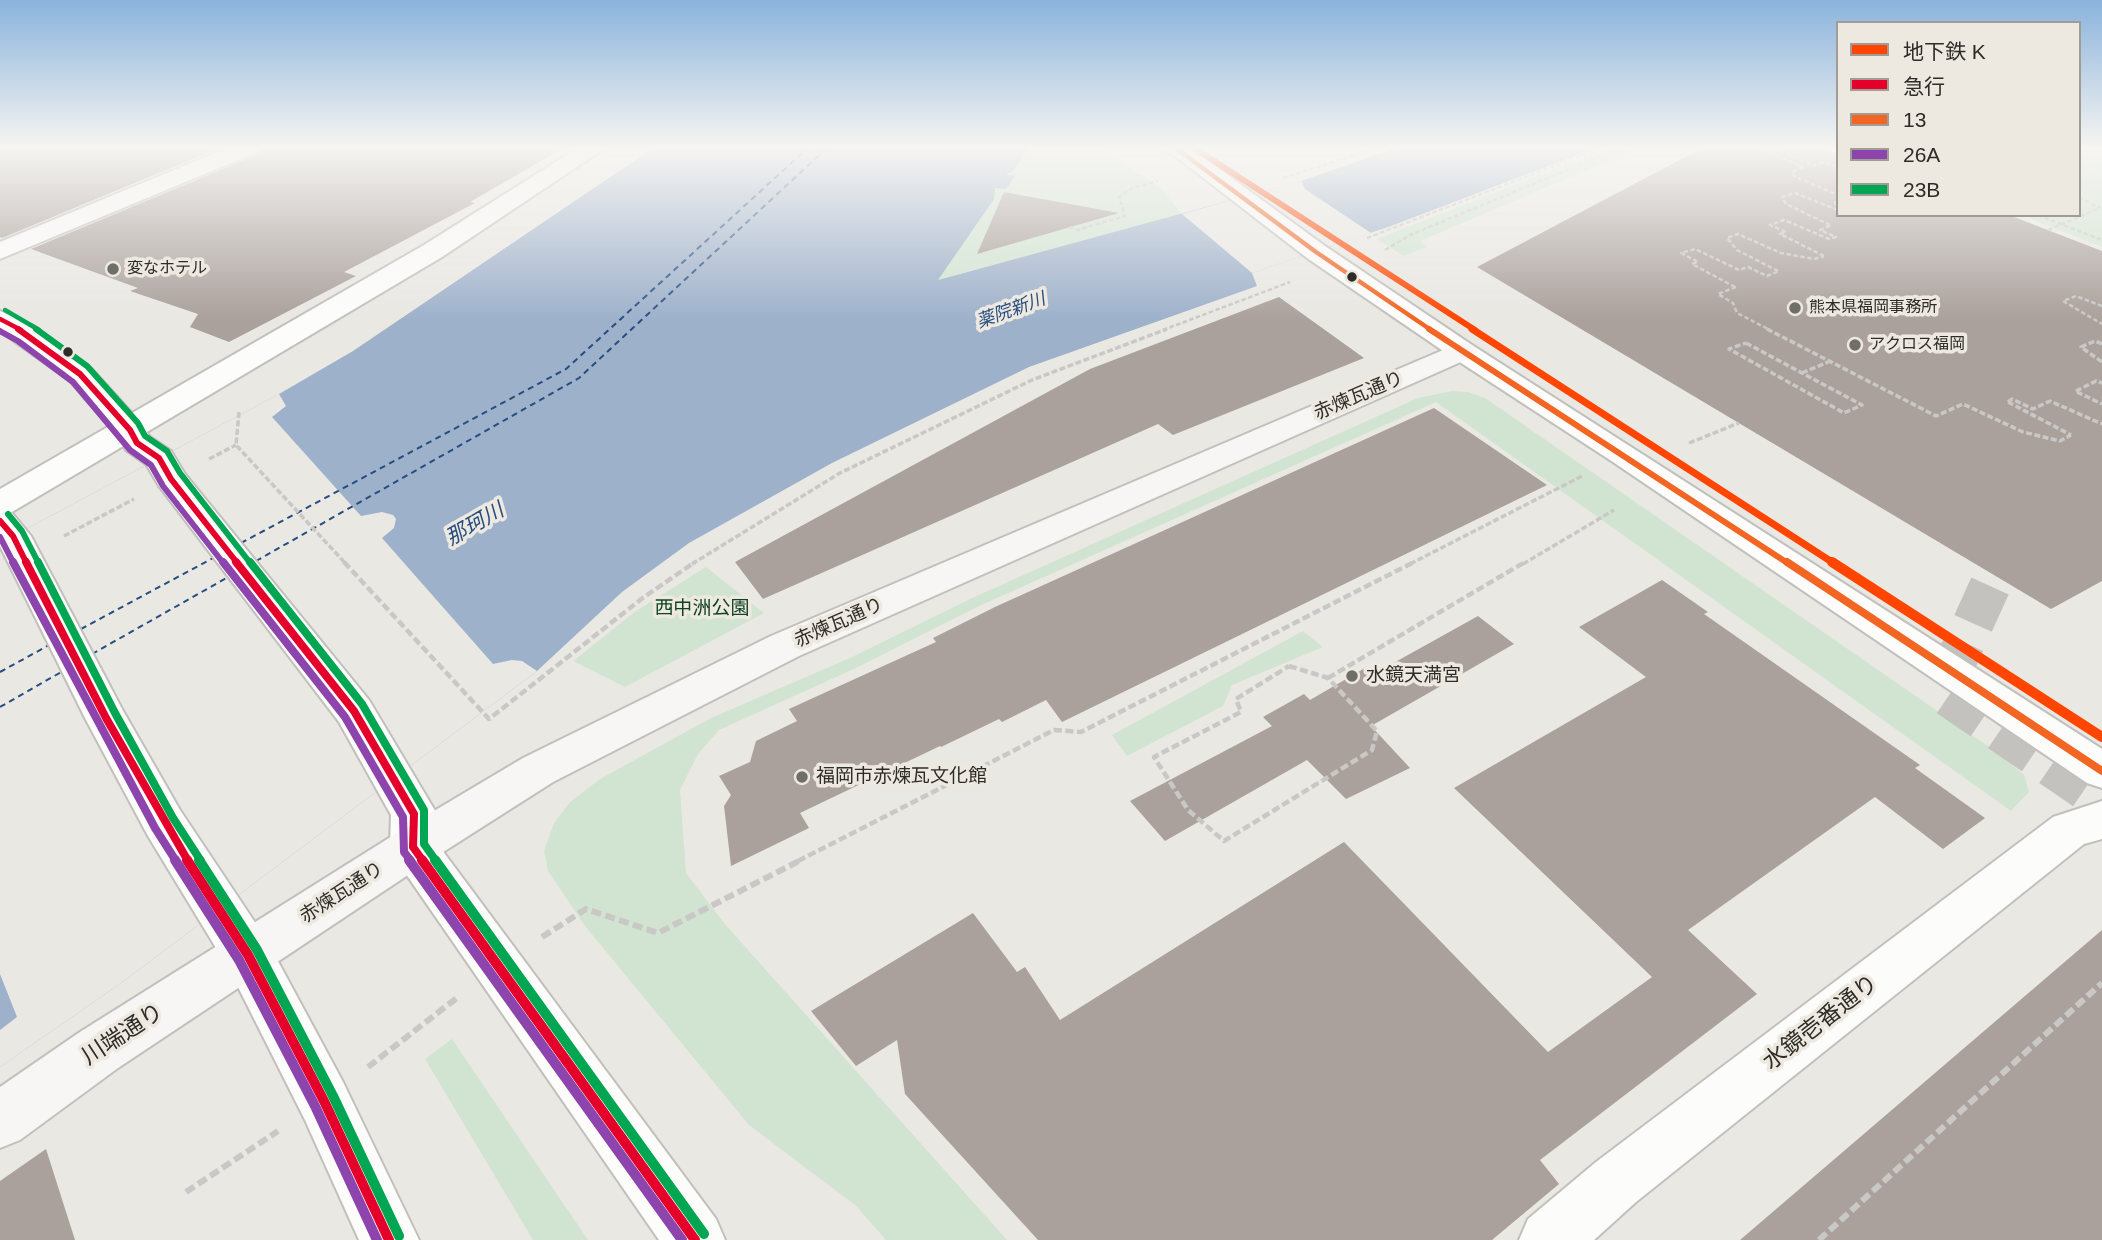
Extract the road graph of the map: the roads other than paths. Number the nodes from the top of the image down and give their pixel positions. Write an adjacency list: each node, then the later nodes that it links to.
1 (113, 204): 4 (street)
2 (507, 204): 7 (street)
3 (1253, 204): 6 (street)
4 (0, 251)
5 (0, 319): 7 (street)
6 (1462, 351): 9 (street); 11 (main road, 赤煉瓦通り)
7 (130, 430): 8 (street); 11 (street)
8 (9, 530): 12 (street)
9 (2102, 771)
10 (2102, 820): 16 (street, 水鏡壱番通り)
11 (414, 847): 12 (main road, 赤煉瓦通り); 15 (street)
12 (248, 955): 13 (main road, 川端通り); 14 (street)
13 (0, 1120)
14 (389, 1240)
15 (695, 1240)
16 (1549, 1240)

